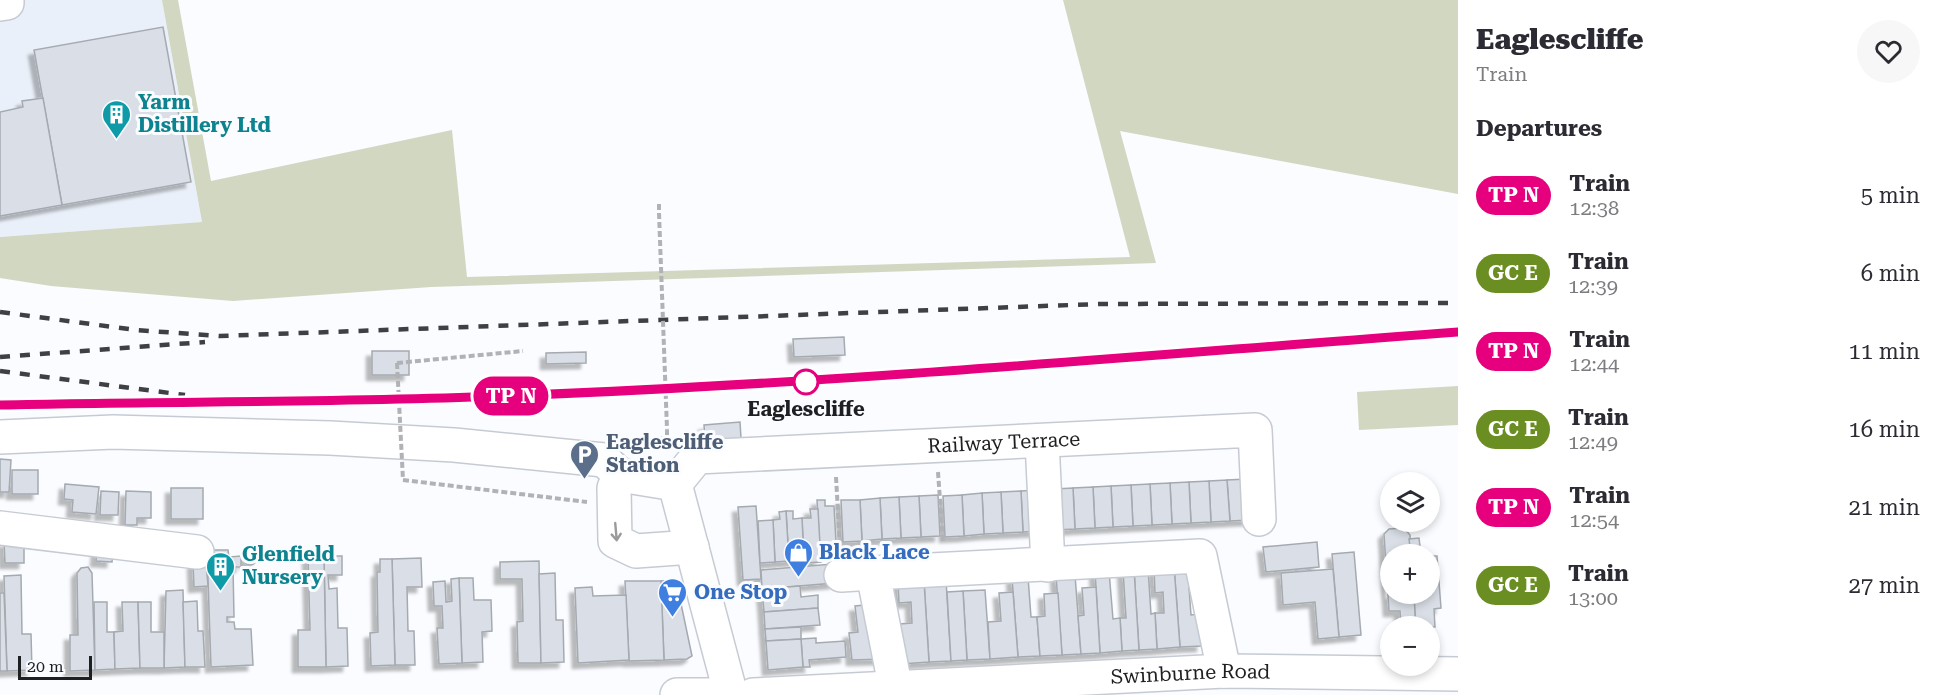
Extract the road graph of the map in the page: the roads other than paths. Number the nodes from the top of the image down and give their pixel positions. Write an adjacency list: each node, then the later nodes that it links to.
1 (7, 0): 2 (street)
2 (0, 4)
3 (0, 437): 5 (street)
4 (1042, 441): 6 (street, Railway Terrace); 7 (street, Railway Terrace); 11 (street)
5 (620, 475): 6 (street); 9 (street, one-way to 9)
6 (675, 484): 9 (street)
7 (1259, 519)
8 (0, 528): 10 (street)
9 (692, 547): 19 (street)
10 (197, 552)
11 (1048, 565): 12 (street); 15 (street)
12 (873, 573): 13 (street); 16 (street)
13 (841, 575)
14 (1458, 674): 15 (street, Swinburne Road)
15 (1231, 679): 16 (street, Swinburne Road)
16 (896, 691): 20 (street, Swinburne Road)
17 (677, 695): 18 (street)
18 (727, 695)
19 (731, 695)
20 (753, 695)

